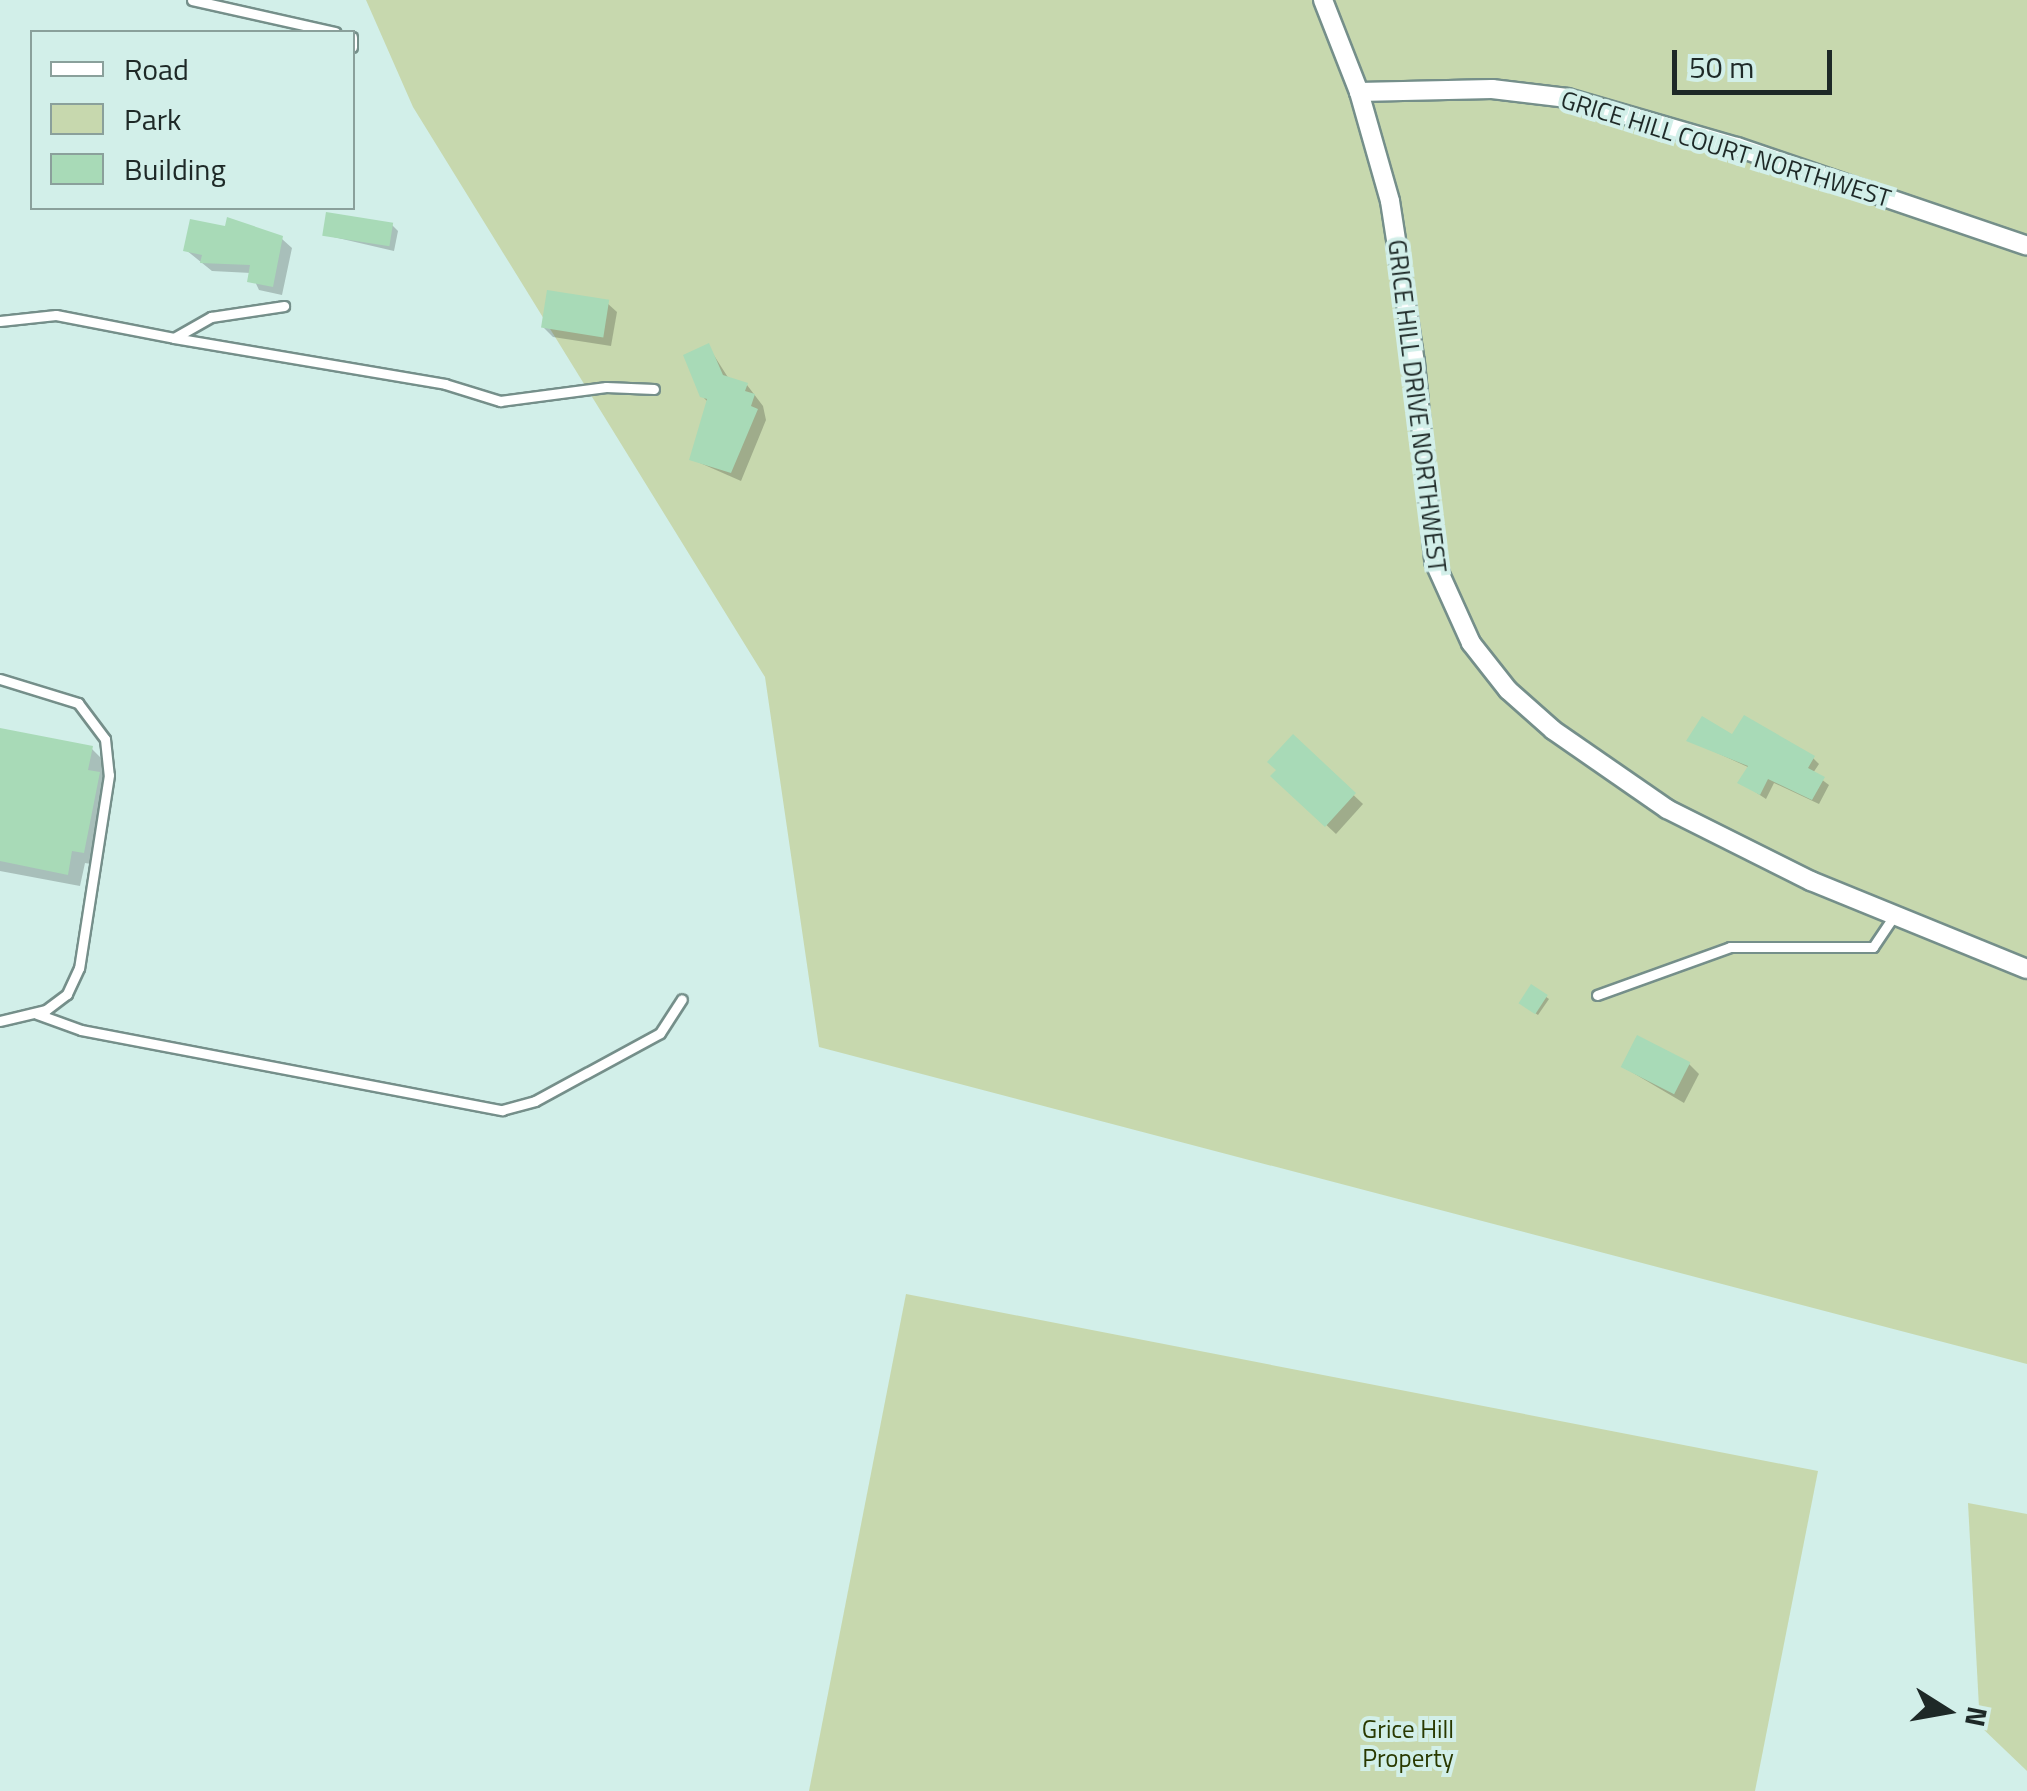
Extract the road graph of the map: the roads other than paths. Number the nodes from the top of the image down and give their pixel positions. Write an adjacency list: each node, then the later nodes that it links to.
1 (192, 0): 3 (lane)
2 (1322, 0): 4 (street, GRICE HILL DRIVE NORTHWEST)
3 (326, 30)
4 (1359, 92): 5 (street, GRICE HILL COURT NORTHWEST); 11 (street, GRICE HILL DRIVE NORTHWEST)
5 (2027, 246)
6 (284, 306): 8 (lane)
7 (0, 321): 8 (lane)
8 (174, 338): 9 (lane)
9 (654, 388)
10 (0, 679): 15 (lane)
11 (1894, 916): 12 (street, GRICE HILL DRIVE NORTHWEST); 13 (lane)
12 (2027, 969)
13 (1597, 994)
14 (682, 999): 15 (lane)
15 (37, 1014): 16 (lane)
16 (0, 1021)

